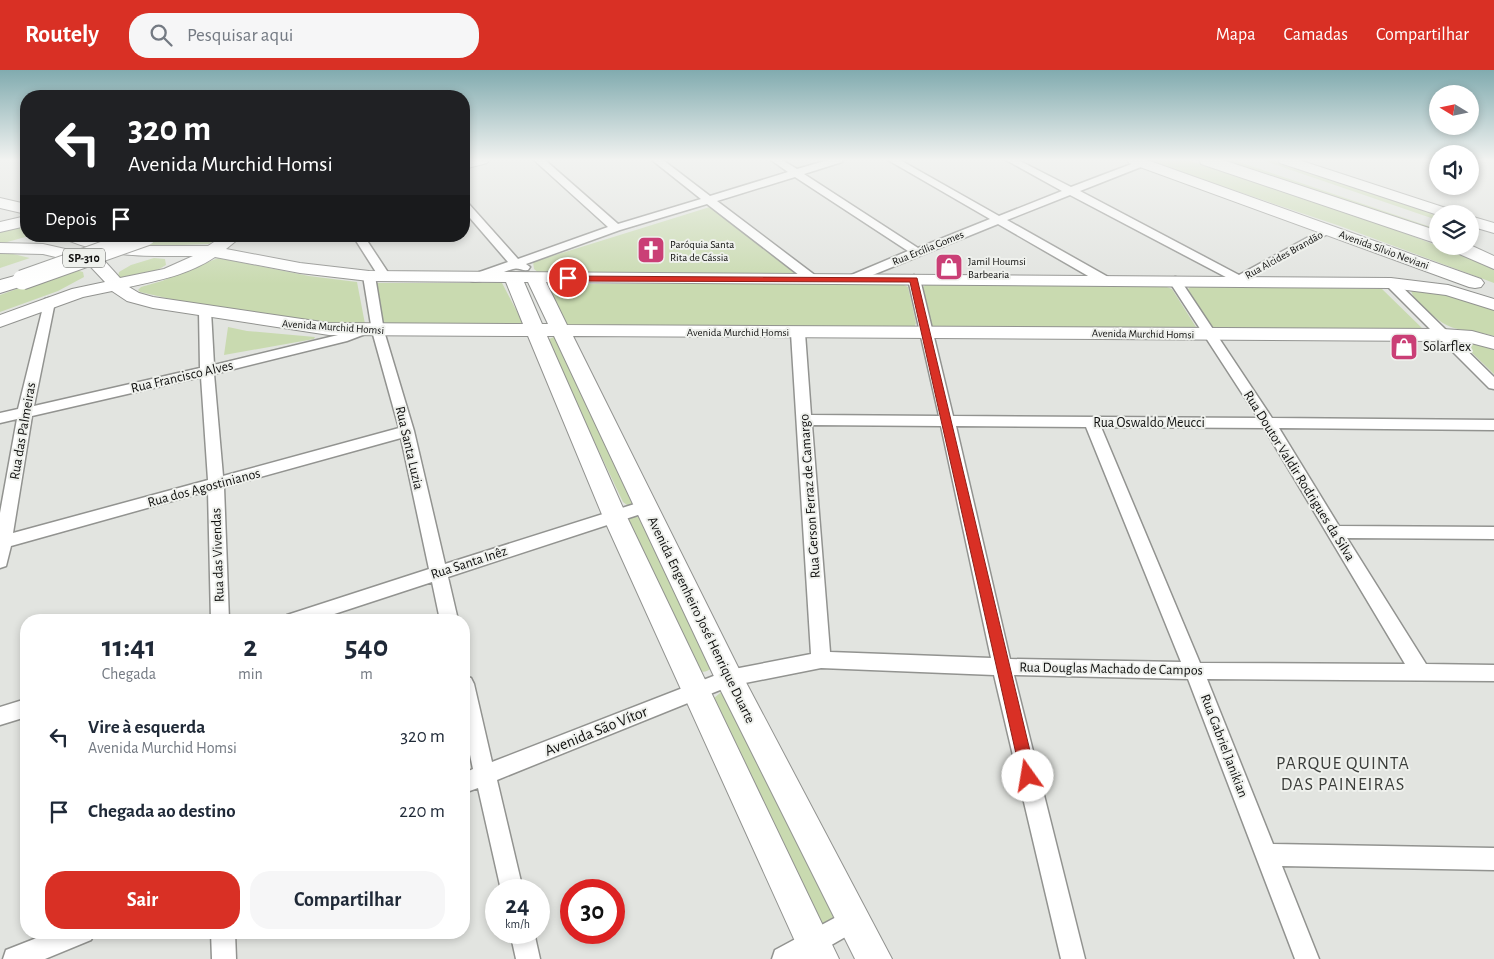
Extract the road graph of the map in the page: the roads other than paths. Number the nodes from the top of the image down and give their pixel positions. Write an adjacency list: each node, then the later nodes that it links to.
1 (586, 201): 21 (street)
2 (704, 201): 21 (street)
3 (711, 201): 48 (street)
4 (840, 201): 36 (street)
5 (967, 201): 16 (street)
6 (1046, 201): 16 (street, Rua Ercília Gomes)
7 (1092, 201): 52 (street)
8 (1250, 201): 23 (main road, Avenida Sílvio Neviani)
9 (1330, 201): 24 (highway)
10 (1367, 201): 18 (highway)
11 (1411, 201): 13 (main road)
12 (0, 203): 14 (main road)
13 (1429, 207)
14 (20, 208)
15 (470, 213): 41 (street)
16 (1000, 220): 36 (street, Rua Ercília Gomes); 50 (street)
17 (20, 222): 20 (main road)
18 (1429, 222)
19 (1479, 224): 22 (main road)
20 (0, 227)
21 (616, 228): 41 (street)
22 (1494, 228)
23 (1329, 230): 52 (street, Rua Alcides Brandão); 54 (main road, Avenida Sílvio Neviani)
24 (1429, 235)
25 (1479, 239): 31 (highway)
26 (88, 242): 33 (main road)
27 (95, 242): 42 (highway, SP-310)
28 (125, 242): 42 (highway, SP-310, bridge)
29 (225, 242): 35 (main road)
30 (361, 242): 44 (street)
31 (1494, 244)
32 (0, 248): 45 (main road, Avenida Murchid Homsi)
33 (159, 251): 34 (main road); 45 (main road)
34 (180, 251): 35 (main road); 43 (main road)
35 (211, 251): 43 (main road); 44 (main road)
36 (916, 252): 47 (street, Rua Ercília Gomes)
37 (1479, 253): 39 (highway)
38 (1478, 255): 40 (highway)
39 (1494, 258)
40 (1494, 263)
41 (514, 271): 44 (main road); 46 (main road); 62 (main road, Avenida Engenheiro José Henrique Duarte)
42 (12, 274): 55 (highway, SP-310)
43 (158, 276): 45 (main road)
44 (377, 276): 61 (street, Rua Santa Luzia)
45 (110, 278): 57 (main road); 59 (main road, Avenida Murchid Homsi)
46 (535, 278): 48 (main road); 62 (main road, Avenida Engenheiro José Henrique Duarte)
47 (853, 279): 48 (main road); 49 (main road)
48 (812, 280)
49 (914, 280): 50 (main road); 63 (street)
50 (1106, 281): 51 (main road)
51 (1175, 281): 52 (main road); 65 (street, Rua Doutor Valdir Rodrigues da Silva)
52 (1241, 281): 53 (main road)
53 (1391, 283): 54 (main road); 66 (street)
54 (1453, 283): 56 (main road, Avenida Sílvio Neviani); 58 (main road)
55 (0, 287)
56 (1494, 290)
57 (49, 302): 60 (main road); 70 (street, Rua das Palmeiras)
58 (1494, 305)
59 (205, 311): 61 (main road, Avenida Murchid Homsi); 68 (street, Rua das Vivendas)
60 (0, 321)
61 (371, 330): 62 (main road, Avenida Murchid Homsi); 68 (street, Rua Francisco Alves); 77 (street, Rua Santa Luzia)
62 (547, 331): 64 (main road, Avenida Murchid Homsi); 79 (main road, Avenida Engenheiro José Henrique Duarte); 80 (main road, Avenida Engenheiro José Henrique Duarte)
63 (926, 332): 64 (main road, Avenida Murchid Homsi); 65 (main road, Avenida Murchid Homsi); 73 (street)
64 (798, 333): 72 (street, Rua Gerson Ferraz de Camargo)
65 (1210, 334): 66 (main road, Avenida Murchid Homsi); 75 (street, Rua Doutor Valdir Rodrigues da Silva)
66 (1443, 335): 67 (main road, Avenida Murchid Homsi); 69 (street)
67 (1494, 343)
68 (207, 372): 70 (street, Rua Francisco Alves); 78 (street, Rua das Vivendas)
69 (1494, 385)
70 (25, 412): 71 (street, Rua Francisco Alves); 83 (street, Rua das Palmeiras)
71 (0, 418)
72 (805, 420): 73 (street, Rua Oswaldo Meucci); 89 (street, Rua Gerson Ferraz de Camargo)
73 (948, 420): 74 (street, Rua Oswaldo Meucci); 90 (street)
74 (1092, 423): 75 (street, Rua Oswaldo Meucci); 91 (street, Rua Gabriel Janikian)
75 (1268, 423): 76 (street, Rua Oswaldo Meucci); 81 (street, Rua Doutor Valdir Rodrigues da Silva)
76 (1494, 425)
77 (407, 431): 78 (street, Rua dos Agostinianos); 85 (street, Rua Santa Luzia)
78 (216, 485): 83 (street, Rua dos Agostinianos); 86 (street, Rua das Vivendas)
79 (644, 506): 80 (street, Rua Santa Inêz); 94 (main road, Avenida Engenheiro José Henrique Duarte)
80 (615, 517): 85 (street, Rua Santa Inêz); 95 (main road, Avenida Engenheiro José Henrique Duarte)
81 (1335, 532): 82 (street); 92 (street, Rua Doutor Valdir Rodrigues da Silva)
82 (1494, 533)
83 (2, 543): 84 (street, Rua das Palmeiras)
84 (0, 561)
85 (437, 573): 87 (street, Rua Santa Inêz); 88 (street, Rua Santa Luzia)
86 (220, 614)
87 (312, 614)
88 (447, 614)
89 (821, 660): 90 (street, Rua Douglas Machado de Campos); 94 (street, Rua Douglas Machado de Campos)
90 (1002, 667): 91 (street, Rua Douglas Machado de Campos); 114 (street)
91 (1194, 671): 92 (street, Rua Douglas Machado de Campos); 101 (street, Rua Gabriel Janikian)
92 (1421, 673): 93 (street, Rua Douglas Machado de Campos)
93 (1494, 673)
94 (729, 678): 95 (street, Avenida São Vítor); 104 (main road, Avenida Engenheiro José Henrique Duarte)
95 (695, 692): 99 (street, Avenida São Vítor); 108 (main road, Avenida Engenheiro José Henrique Duarte)
96 (470, 709): 99 (street)
97 (20, 710): 98 (street)
98 (0, 716)
99 (486, 774): 100 (street, Avenida São Vítor); 103 (street)
100 (470, 781)
101 (1266, 854): 102 (street); 115 (street, Rua Gabriel Janikian)
102 (1494, 859)
103 (510, 879)
104 (853, 920): 108 (street); 113 (main road, Avenida Engenheiro José Henrique Duarte)
105 (65, 939): 109 (street)
106 (223, 939): 110 (street)
107 (525, 944): 111 (street)
108 (817, 951): 112 (street)
109 (15, 959)
110 (224, 959)
111 (528, 959)
112 (784, 959)
113 (874, 959)
114 (1072, 959)
115 (1308, 959)

